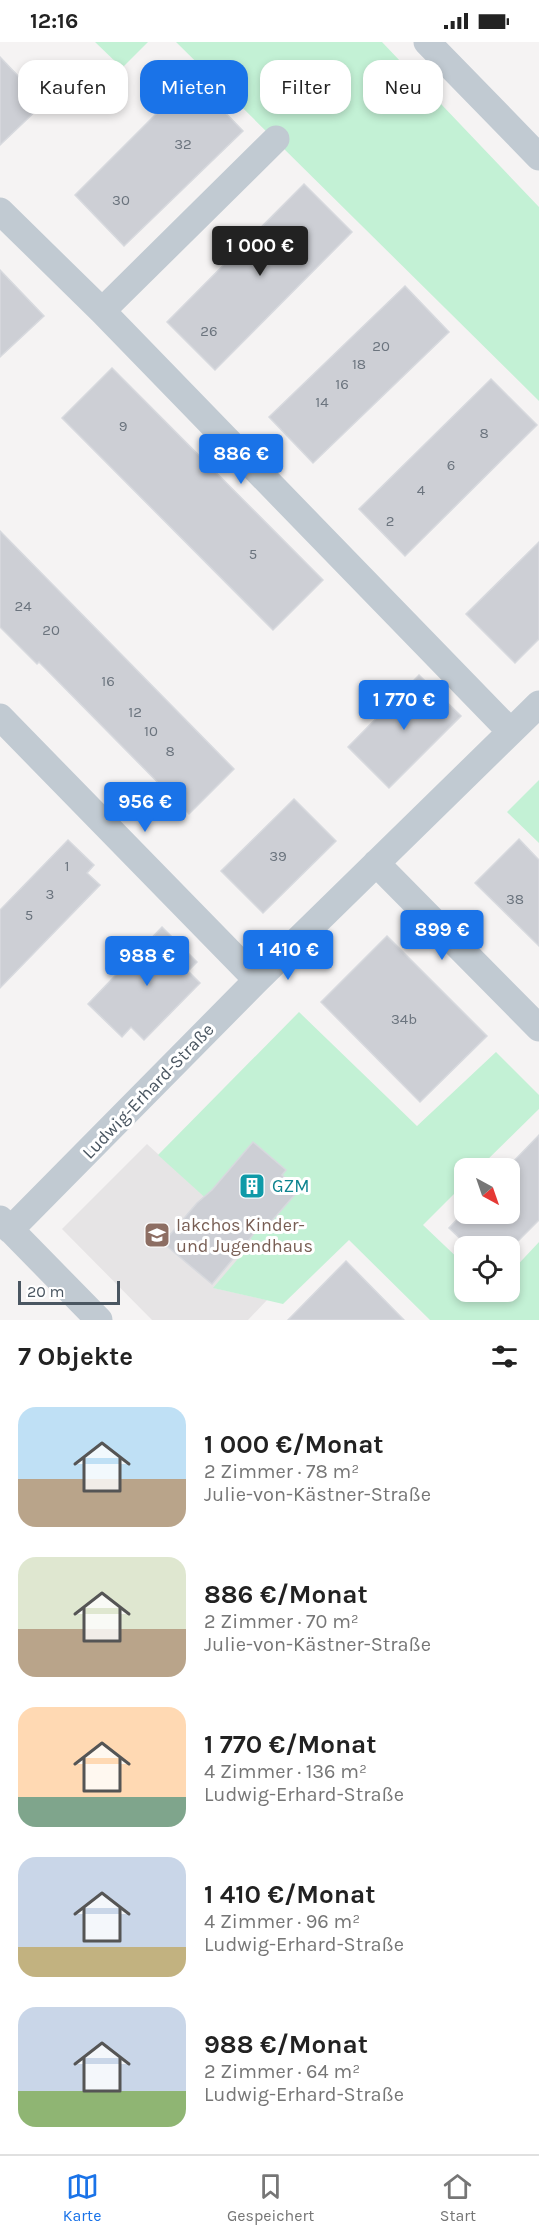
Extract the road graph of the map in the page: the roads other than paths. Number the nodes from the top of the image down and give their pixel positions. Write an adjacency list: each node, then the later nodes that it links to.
1 (427, 42): 3 (street)
2 (276, 139): 5 (street)
3 (539, 157)
4 (0, 211): 5 (street)
5 (102, 311): 8 (street)
6 (539, 704): 8 (street, Ludwig-Erhard-Straße)
7 (0, 717): 10 (street)
8 (510, 731): 9 (street, Ludwig-Erhard-Straße)
9 (376, 863): 10 (street, Ludwig-Erhard-Straße); 11 (street)
10 (257, 980): 12 (street, Ludwig-Erhard-Straße)
11 (539, 1028)
12 (5, 1224): 13 (street, Ludwig-Erhard-Straße)
13 (99, 1320)

